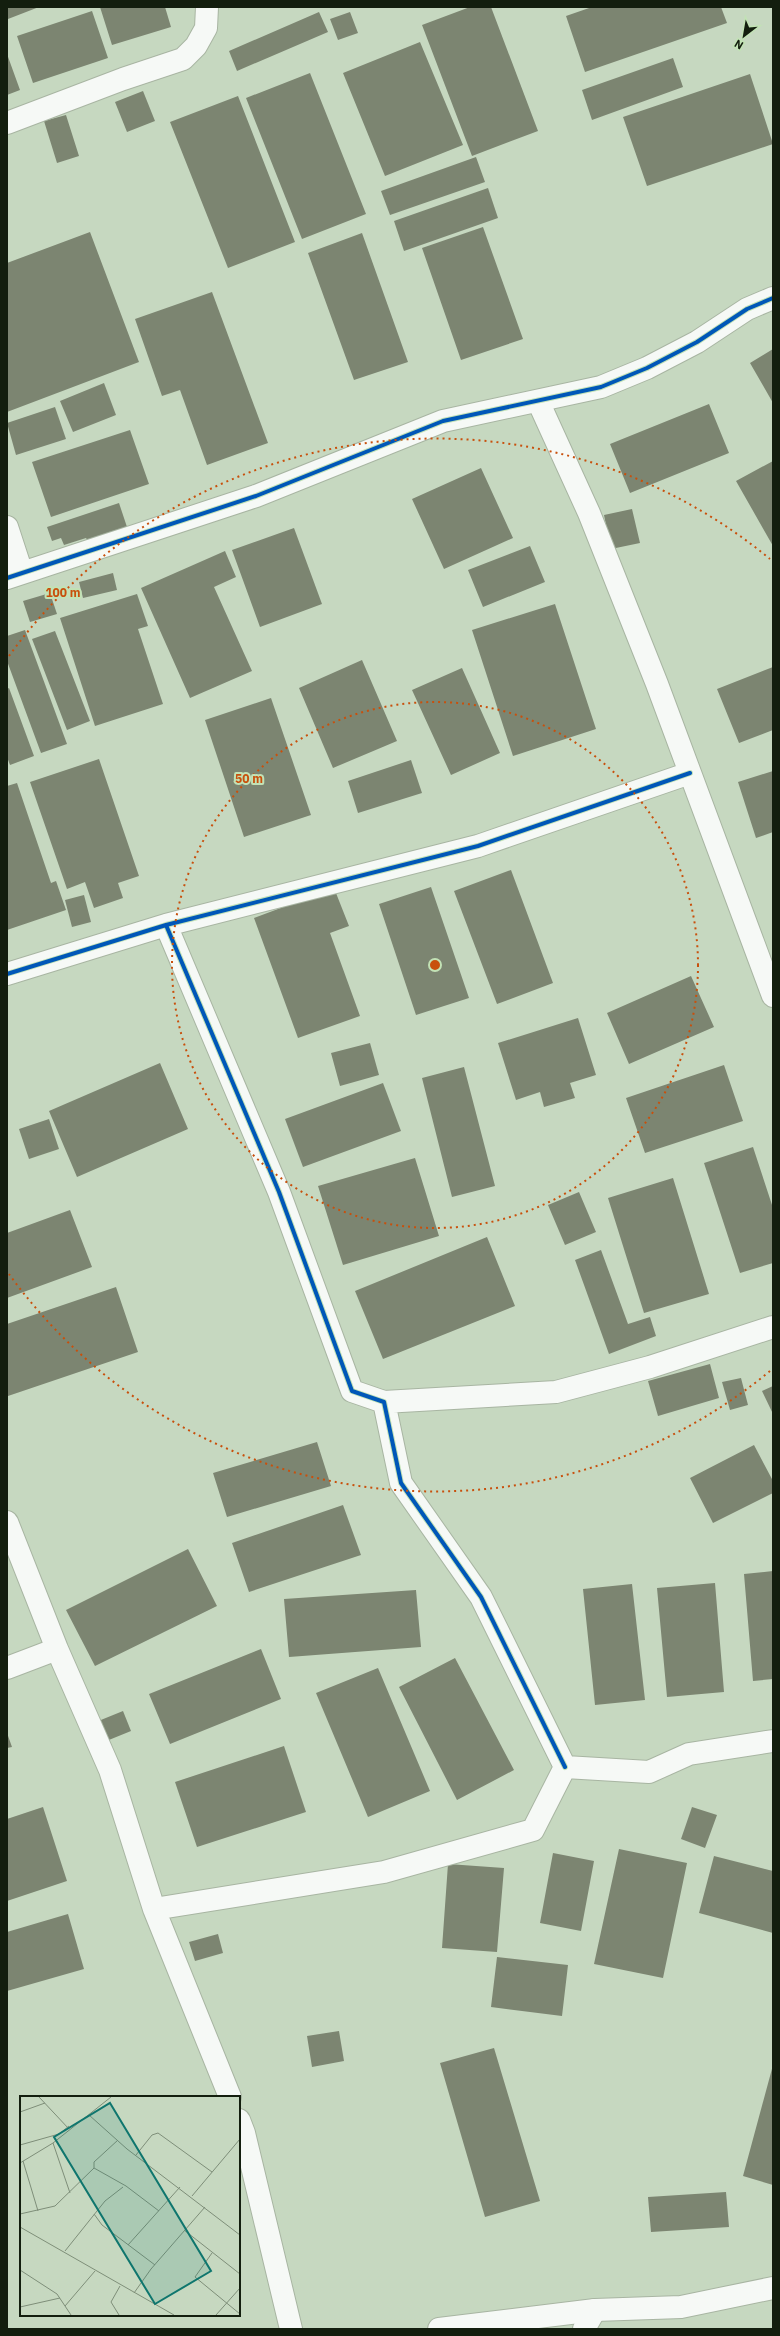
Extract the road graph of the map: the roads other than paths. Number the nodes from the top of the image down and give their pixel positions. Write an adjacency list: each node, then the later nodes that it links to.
1 (207, 7): 2 (street)
2 (7, 123)
3 (773, 298): 4 (street)
4 (538, 401): 6 (street); 7 (street)
5 (7, 527): 6 (street)
6 (15, 575)
7 (690, 773): 8 (street); 10 (street)
8 (166, 924): 9 (street); 12 (street)
9 (7, 974)
10 (773, 996)
11 (773, 1326): 12 (street)
12 (384, 1402): 17 (street)
13 (7, 1522): 14 (street)
14 (56, 1649): 15 (street); 18 (street)
15 (7, 1668)
16 (773, 1741): 17 (street)
17 (565, 1767): 18 (street)
18 (154, 1909): 19 (street)
19 (230, 2096)
20 (240, 2123): 23 (street)
21 (773, 2288): 22 (street)
22 (594, 2310): 24 (street); 25 (street)
23 (291, 2329)
24 (439, 2329)
25 (584, 2329)

